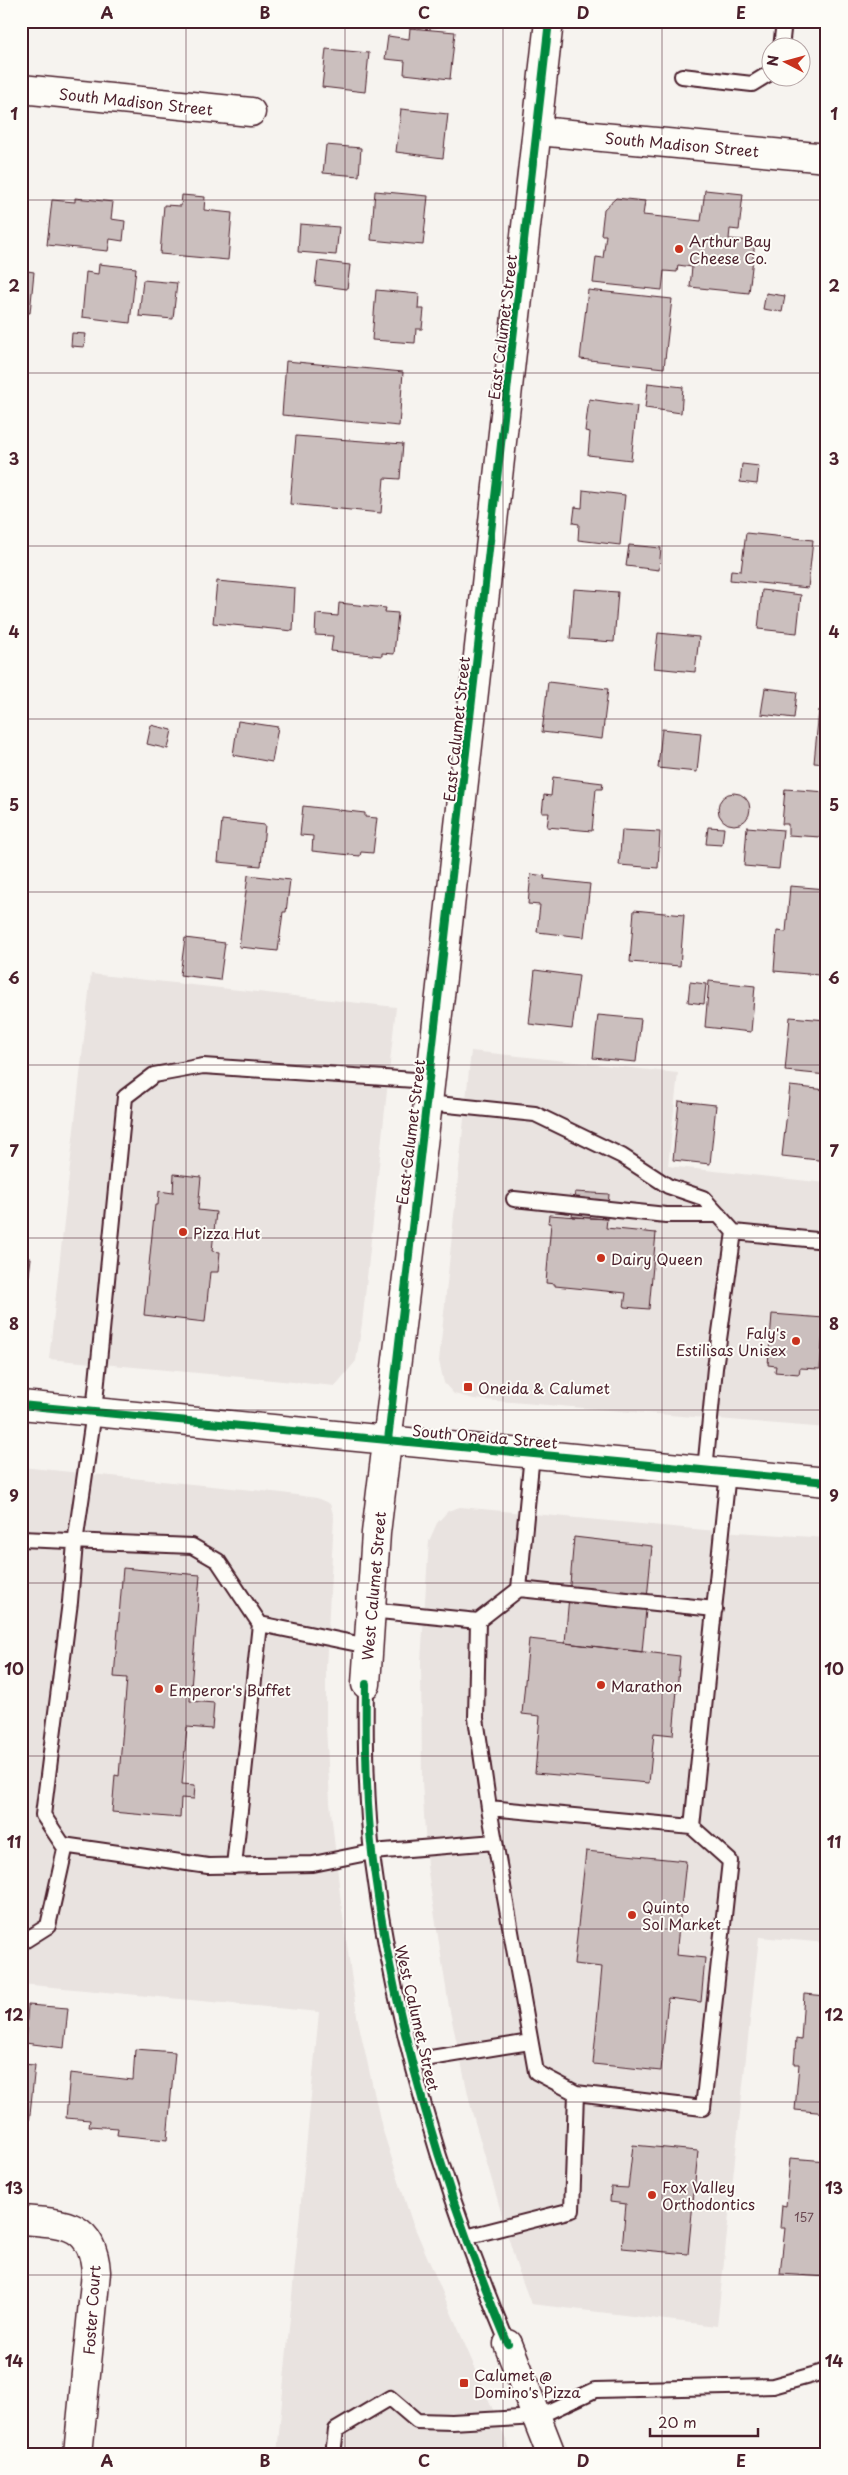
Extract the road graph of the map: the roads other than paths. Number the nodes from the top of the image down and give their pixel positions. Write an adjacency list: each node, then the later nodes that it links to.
1 (549, 21): 8 (main road, East Calumet Street)
2 (784, 21): 3 (lane)
3 (783, 38)
4 (682, 76): 5 (lane)
5 (760, 79)
6 (21, 89): 7 (main road, South Madison Street)
7 (251, 112)
8 (538, 131): 9 (main road, South Madison Street); 10 (main road, East Calumet Street)
9 (827, 158)
10 (429, 1092): 12 (lane); 16 (lane); 17 (main road, East Calumet Street)
11 (514, 1199): 12 (lane)
12 (719, 1215): 13 (lane)
13 (734, 1232): 14 (lane); 19 (lane)
14 (827, 1241)
15 (21, 1405): 16 (main road, South Oneida Street)
16 (94, 1412): 17 (main road, South Oneida Street); 22 (lane)
17 (388, 1440): 18 (main road, South Oneida Street); 25 (main road, West Calumet Street)
18 (532, 1454): 19 (main road, South Oneida Street); 23 (lane)
19 (716, 1471): 20 (main road, South Oneida Street); 24 (lane)
20 (827, 1482)
21 (21, 1539): 22 (lane)
22 (75, 1543): 27 (lane); 33 (lane)
23 (519, 1589): 24 (lane); 26 (lane)
24 (714, 1609): 31 (lane)
25 (370, 1610): 26 (lane); 28 (main road, West Calumet Street)
26 (478, 1621): 30 (lane)
27 (260, 1624): 28 (lane); 35 (lane)
28 (368, 1646): 29 (main road, West Calumet Street)
29 (366, 1684): 34 (lane, West Calumet Street)
30 (489, 1808): 31 (lane); 32 (lane)
31 (692, 1827): 39 (lane)
32 (495, 1842): 34 (lane); 37 (lane)
33 (66, 1845): 35 (lane); 36 (lane)
34 (372, 1852): 35 (lane); 38 (lane, West Calumet Street)
35 (234, 1866)
36 (21, 1943)
37 (530, 2042): 38 (lane); 39 (lane)
38 (412, 2061): 41 (lane, West Calumet Street)
39 (576, 2093): 41 (lane)
40 (21, 2220): 45 (main road, Foster Court)
41 (466, 2237): 42 (lane, West Calumet Street)
42 (508, 2344): 44 (main road, West Calumet Street)
43 (827, 2371): 44 (lane)
44 (537, 2417): 46 (lane); 47 (main road, West Calumet Street)
45 (78, 2454)
46 (333, 2454)
47 (552, 2454)

